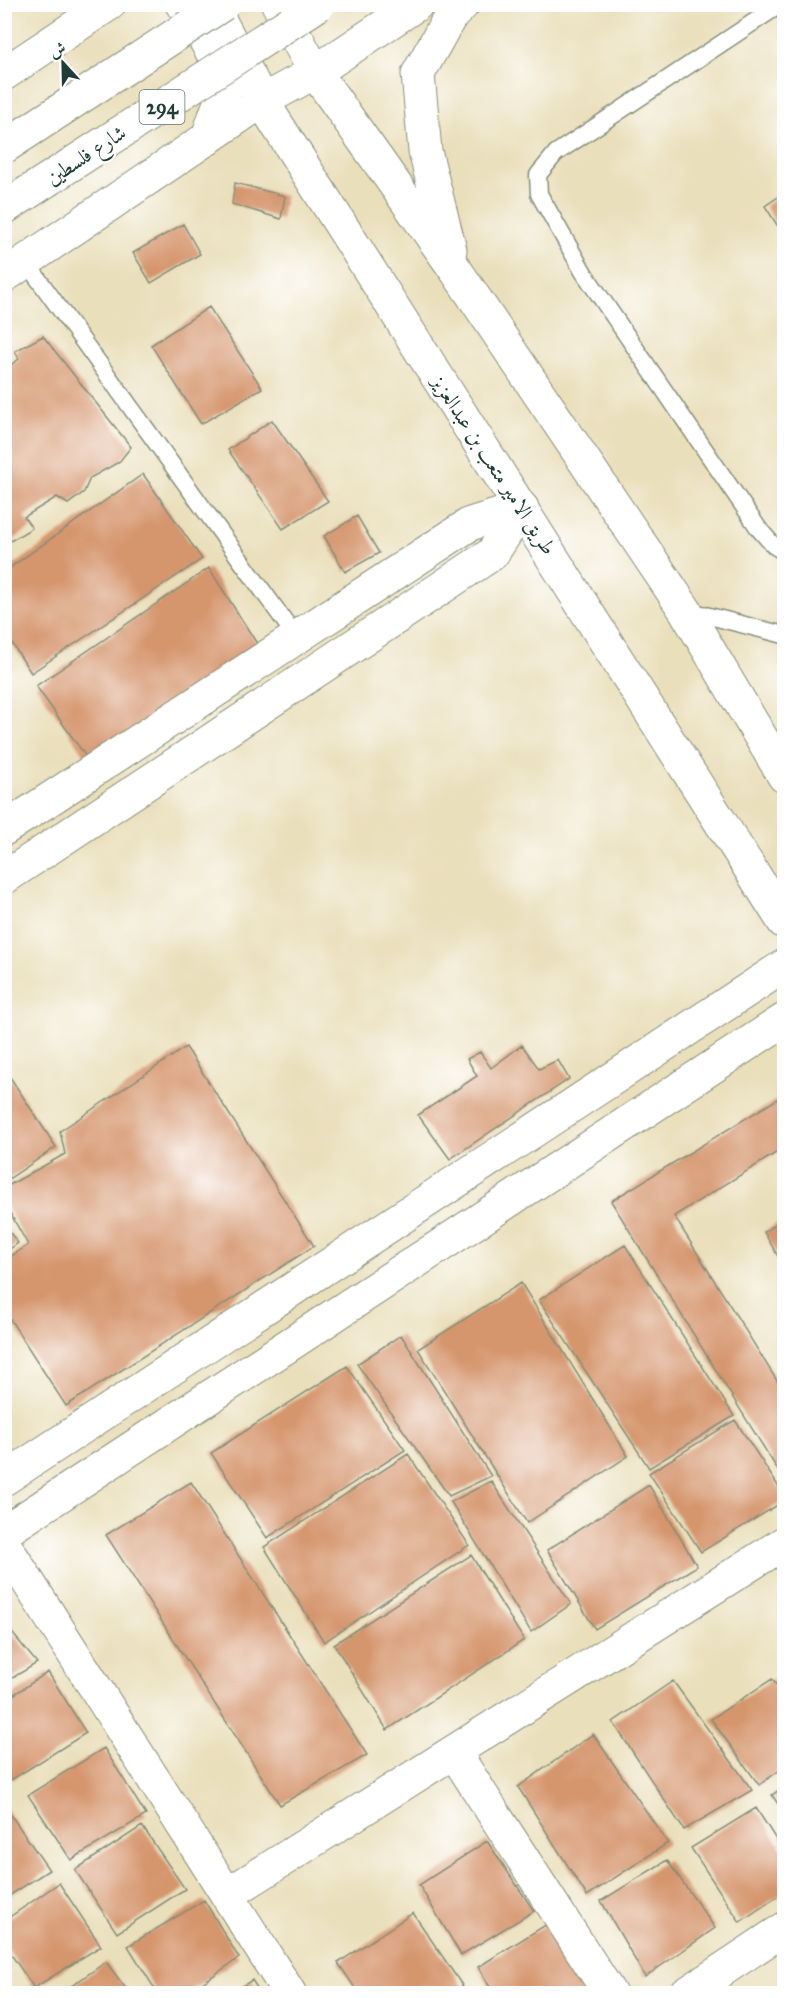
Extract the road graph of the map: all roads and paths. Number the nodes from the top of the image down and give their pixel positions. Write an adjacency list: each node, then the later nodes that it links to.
1 (182, 4): 13 (street)
2 (211, 4): 12 (street, طريق الامير متعب بن عبدالعزيز)
3 (223, 4): 14 (street, 294, bridge)
4 (278, 4): 10 (street)
5 (320, 4): 15 (street, شارع فلسطين / 294, bridge)
6 (417, 4): 10 (street)
7 (463, 4): 17 (street)
8 (781, 4): 19 (lane)
9 (110, 5): 11 (street)
10 (315, 72): 12 (street); 17 (street)
11 (4, 74)
12 (262, 101): 13 (street); 18 (street, طريق الامير متعب بن عبدالعزيز)
13 (207, 139): 16 (street)
14 (4, 147)
15 (4, 208)
16 (15, 269): 22 (lane)
17 (455, 269): 20 (street)
18 (522, 508): 22 (street); 25 (street); 26 (street, طريق الامير متعب بن عبدالعزيز)
19 (784, 552)
20 (685, 610): 21 (lane); 23 (street)
21 (784, 635)
22 (296, 637): 24 (street)
23 (784, 776)
24 (4, 829)
25 (4, 878)
26 (784, 921)
27 (784, 966): 29 (street)
28 (784, 1020): 30 (street)
29 (215, 1341): 30 (street); 31 (street)
30 (240, 1378): 32 (street)
31 (4, 1479)
32 (4, 1532)
33 (784, 1543): 35 (street)
34 (4, 1544): 36 (street)
35 (454, 1752): 36 (street); 39 (street)
36 (228, 1895): 38 (street)
37 (784, 1929): 40 (street)
38 (290, 1994)
39 (610, 1994)
40 (686, 1994)

